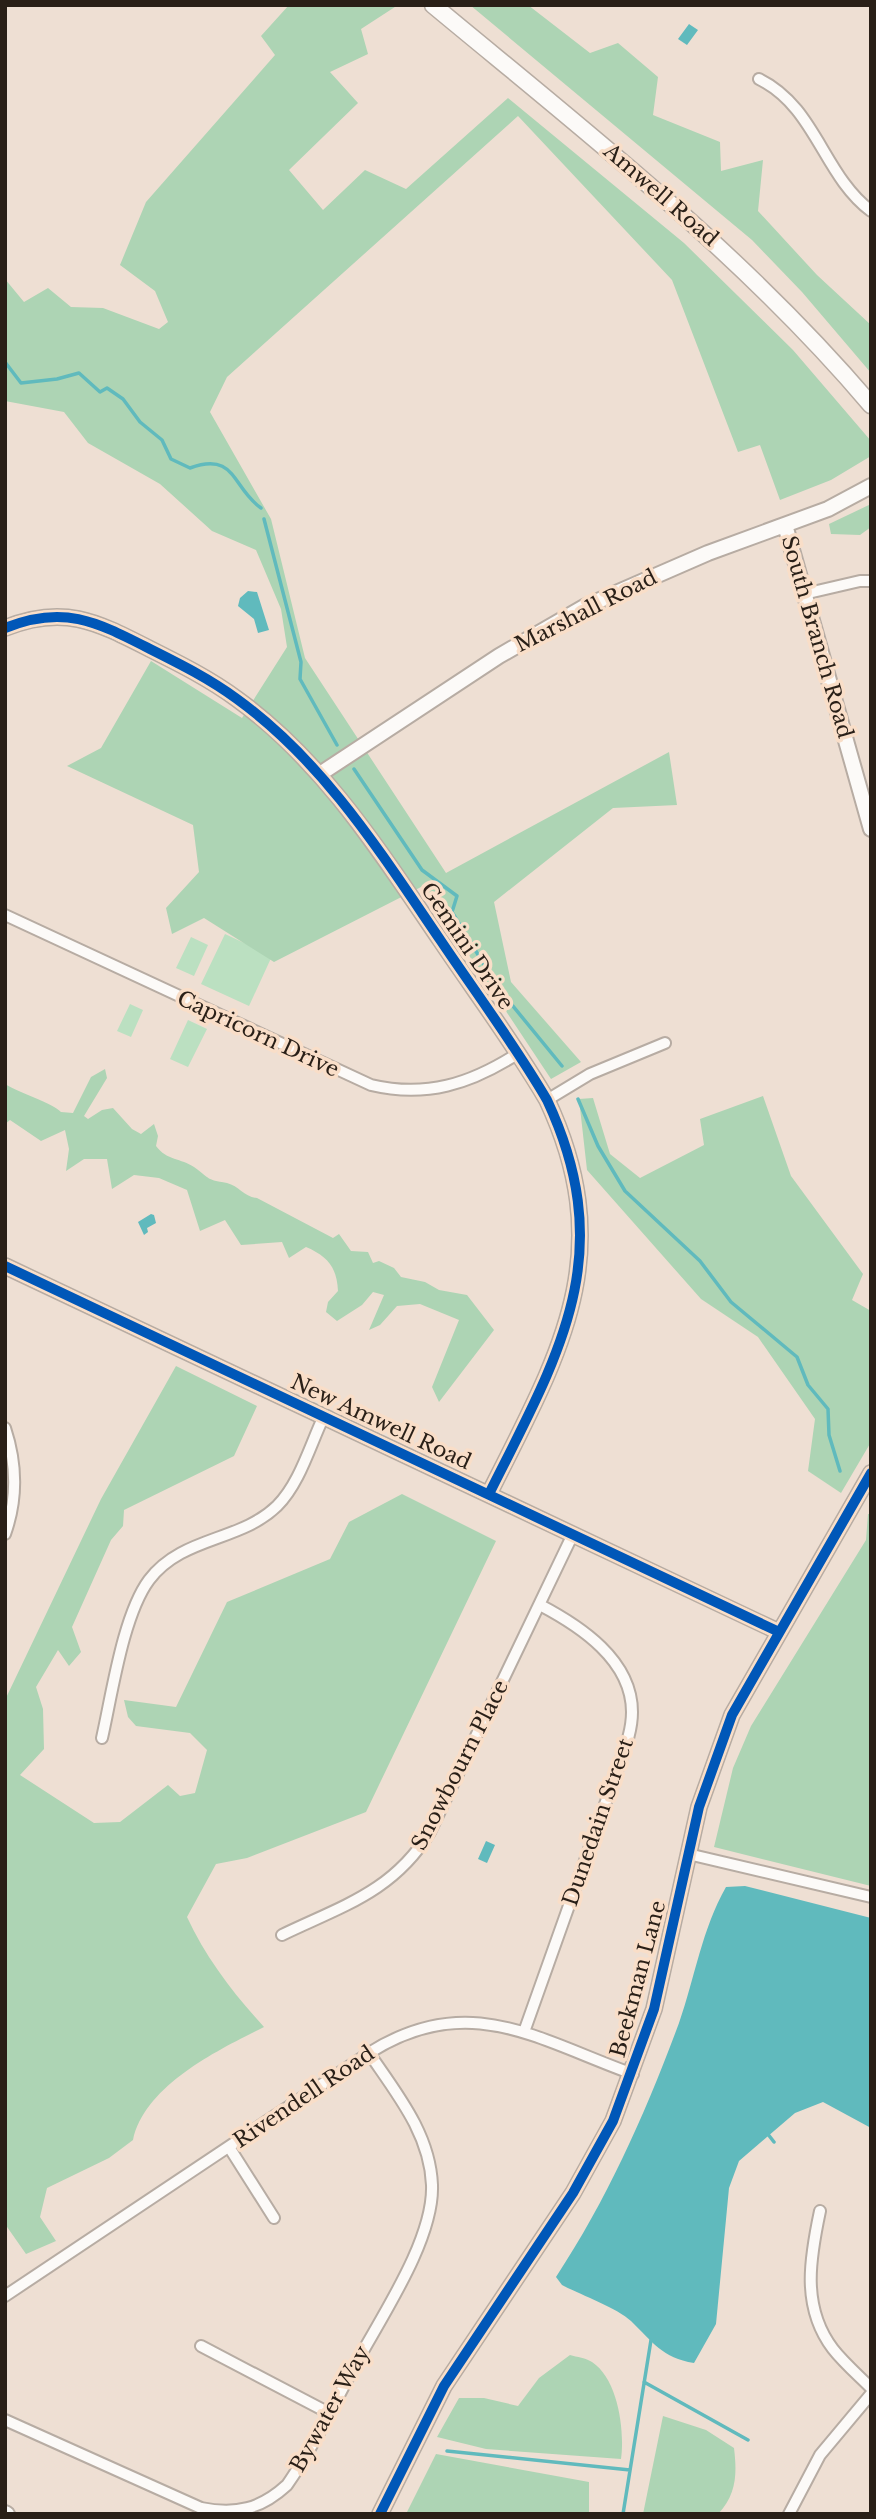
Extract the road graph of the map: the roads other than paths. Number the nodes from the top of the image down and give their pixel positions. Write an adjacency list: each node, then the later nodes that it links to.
1 (433, 5): 4 (main road, Amwell Road)
2 (759, 79): 3 (street)
3 (871, 211)
4 (871, 405)
5 (871, 486): 6 (street, Marshall Road)
6 (785, 525): 8 (street, South Branch Road); 10 (street, Marshall Road)
7 (871, 581): 8 (street)
8 (804, 594): 11 (street, South Branch Road)
9 (5, 628): 10 (street, Gemini Drive)
10 (320, 774): 14 (street, Gemini Drive)
11 (871, 830)
12 (5, 915): 14 (street, Capricorn Drive)
13 (665, 1043): 15 (street)
14 (517, 1054): 15 (street, Gemini Drive)
15 (547, 1100): 20 (street, Gemini Drive)
16 (5, 1266): 17 (street, New Amwell Road)
17 (324, 1416): 20 (street, New Amwell Road); 25 (street)
18 (5, 1428): 21 (street)
19 (871, 1473): 24 (street, Beekman Lane)
20 (489, 1494): 22 (street, New Amwell Road)
21 (5, 1534)
22 (573, 1534): 23 (street, Snowbourn Place); 24 (street, New Amwell Road)
23 (540, 1605): 28 (street, Snowbourn Place); 29 (street, Dunedain Street)
24 (777, 1631): 26 (street, Beekman Lane)
25 (102, 1738)
26 (688, 1854): 27 (street); 31 (street, Beekman Lane)
27 (871, 1897)
28 (282, 1935)
29 (524, 2032): 30 (street, Rivendell Road); 31 (street, Rivendell Road)
30 (369, 2053): 32 (street, Rivendell Road); 39 (street, Bywater Way)
31 (633, 2074): 41 (street, Beekman Lane)
32 (229, 2147): 34 (street); 35 (street, Rivendell Road)
33 (820, 2211): 37 (street)
34 (274, 2218)
35 (5, 2296)
36 (201, 2346): 39 (street)
37 (871, 2388)
38 (871, 2394): 42 (street)
39 (329, 2413): 40 (street, Bywater Way)
40 (5, 2420)
41 (380, 2514)
42 (789, 2514)

